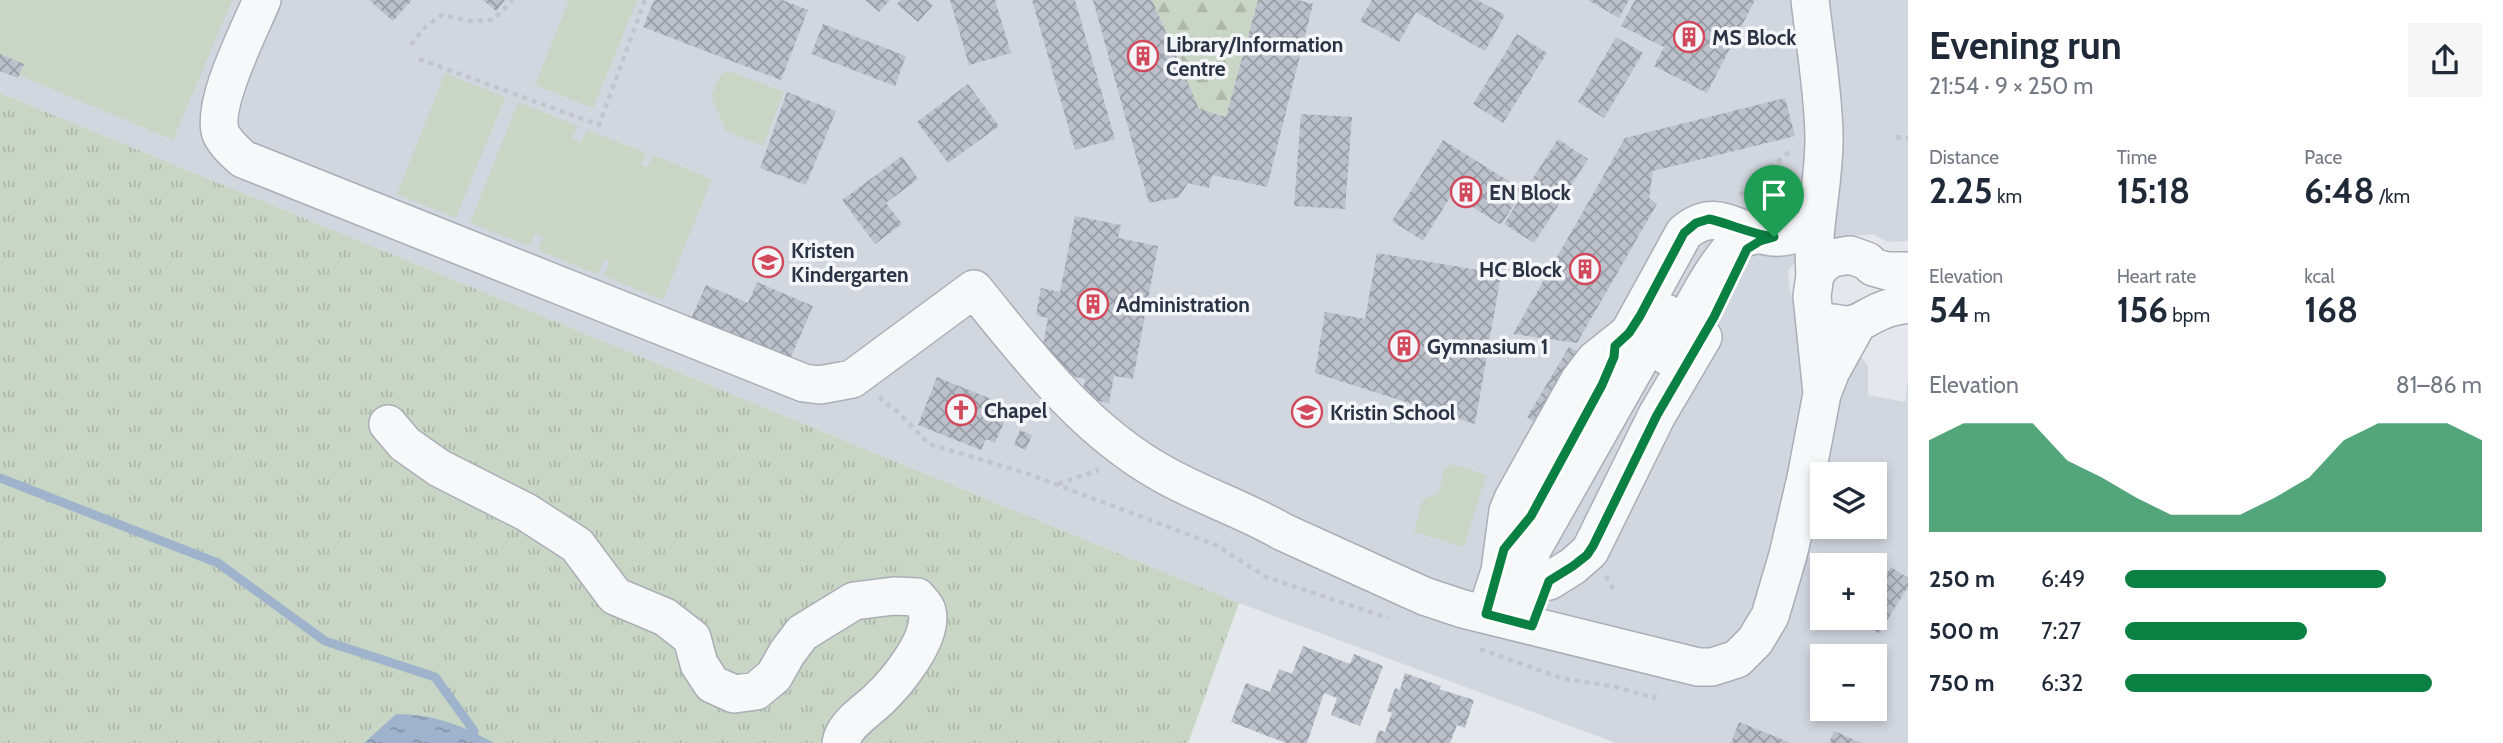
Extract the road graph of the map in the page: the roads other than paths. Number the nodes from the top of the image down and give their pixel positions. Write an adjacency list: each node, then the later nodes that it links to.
1 (261, 0): 11 (lane)
2 (1810, 0): 3 (lane)
3 (1816, 226): 4 (lane); 6 (lane)
4 (1758, 234): 11 (lane); 11 (lane); 11 (lane)
5 (1908, 271): 6 (lane)
6 (1814, 289): 8 (lane); 9 (lane)
7 (1908, 304): 8 (lane)
8 (1857, 324): 9 (lane)
9 (1822, 394): 11 (lane)
10 (388, 424): 12 (lane)
11 (1501, 627)
12 (841, 743)

